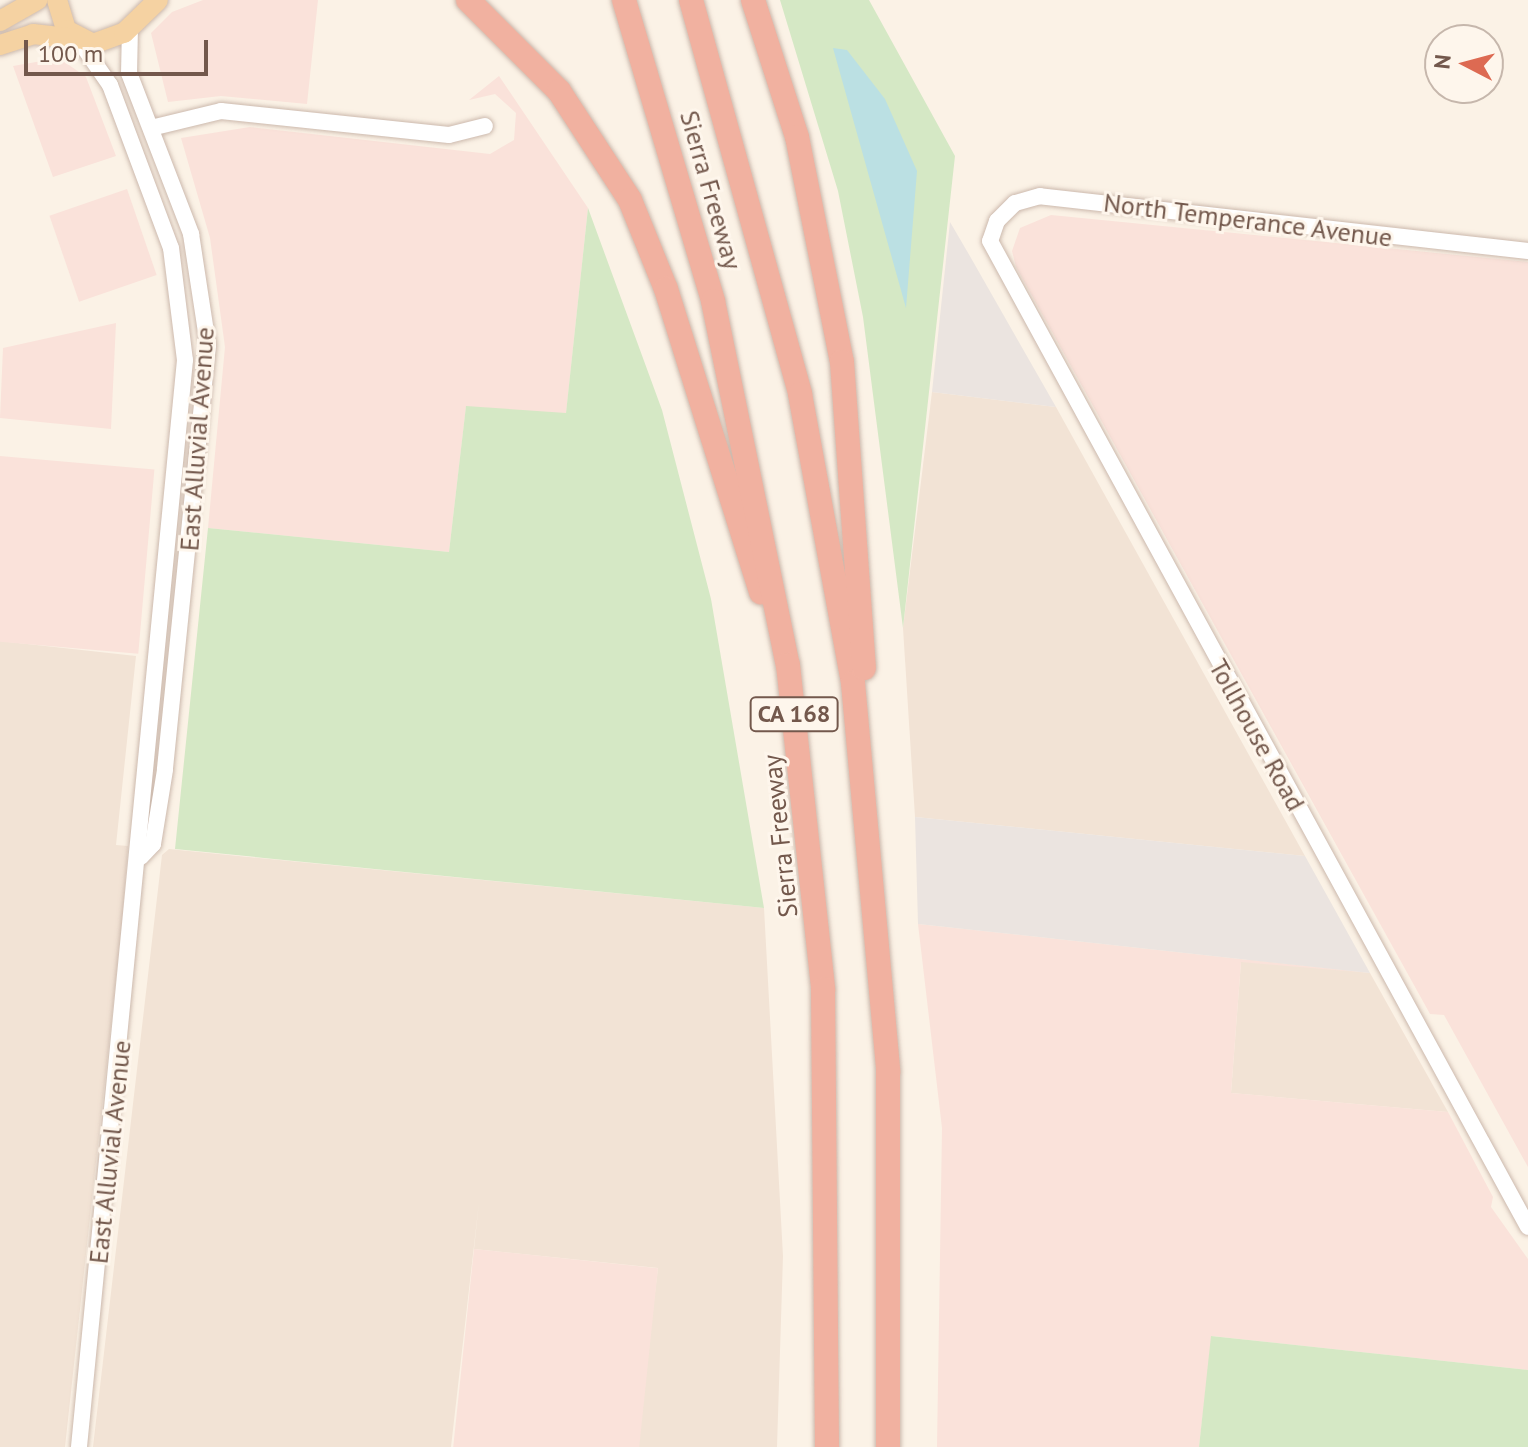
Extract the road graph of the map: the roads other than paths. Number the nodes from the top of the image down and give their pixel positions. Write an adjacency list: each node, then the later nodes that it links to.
1 (37, 0): 10 (main road)
2 (57, 0): 12 (main road)
3 (133, 0): 11 (main road)
4 (158, 0): 11 (main road)
5 (468, 0): 21 (highway)
6 (616, 0): 14 (highway)
7 (624, 0): 14 (highway, Sierra Freeway / CA 168)
8 (691, 0): 19 (highway, Sierra Freeway / CA 168)
9 (753, 0): 19 (highway)
10 (0, 21)
11 (130, 27): 12 (main road); 16 (street, East Alluvial Avenue)
12 (78, 39): 13 (main road); 20 (street, East Alluvial Avenue)
13 (0, 45)
14 (643, 55): 21 (highway, Sierra Freeway / CA 168)
15 (485, 126): 16 (street)
16 (155, 127): 20 (street, East Alluvial Avenue)
17 (990, 241): 18 (street, North Temperance Avenue); 22 (street, Tollhouse Road)
18 (1528, 251)
19 (864, 766): 25 (highway, Sierra Freeway / CA 168)
20 (141, 857): 23 (street, East Alluvial Avenue)
21 (814, 877): 24 (highway, Sierra Freeway / CA 168)
22 (1528, 1227)
23 (79, 1447)
24 (827, 1447)
25 (888, 1447)

